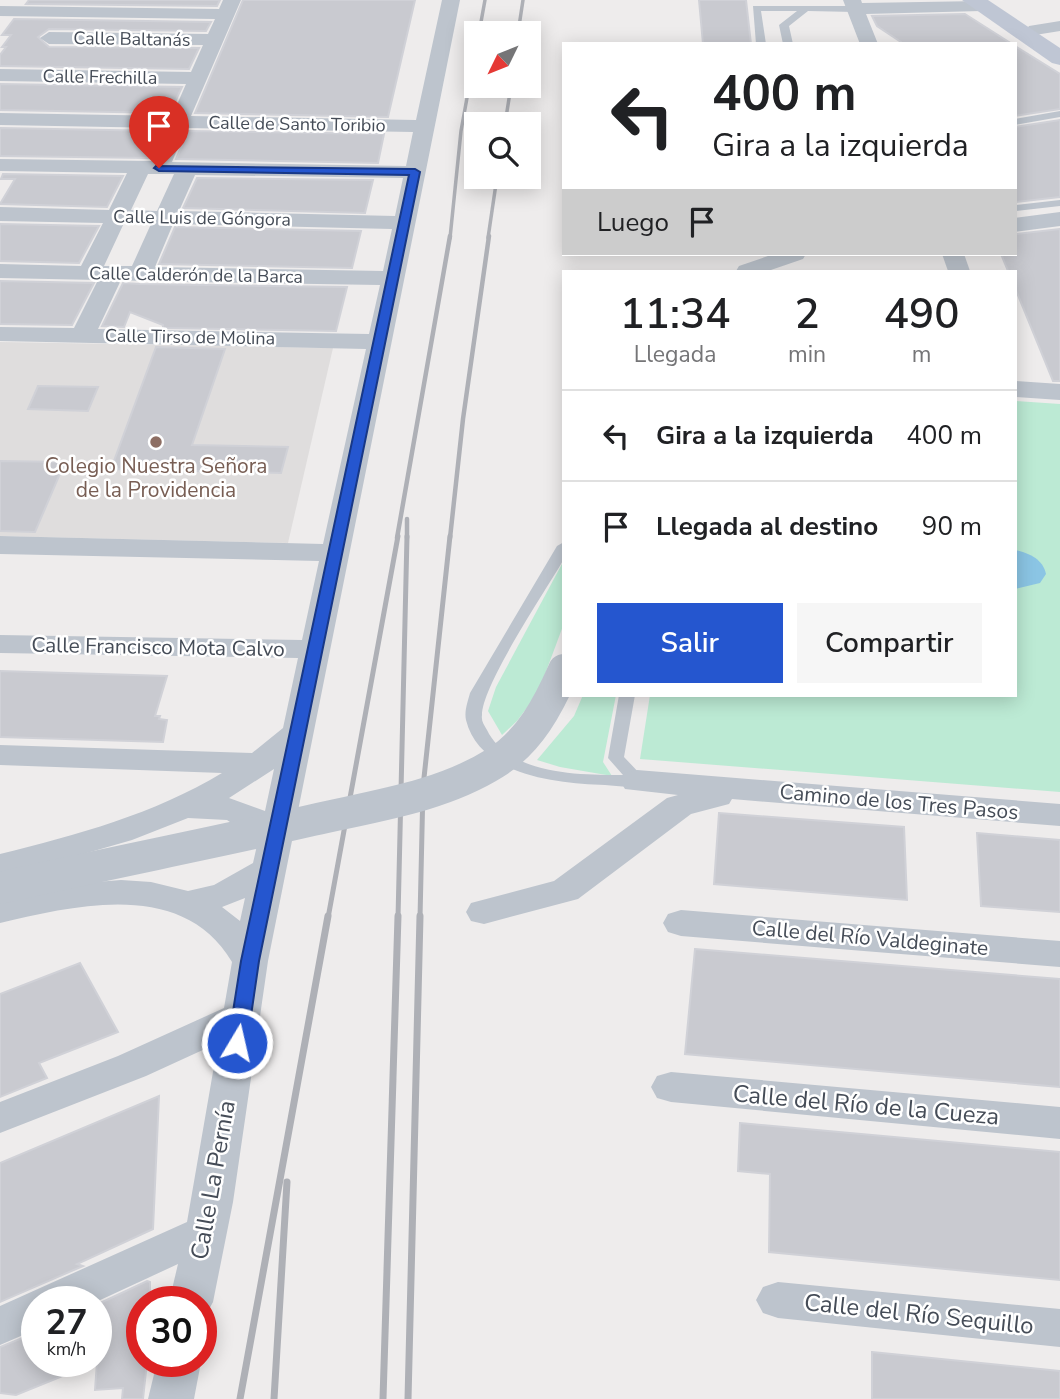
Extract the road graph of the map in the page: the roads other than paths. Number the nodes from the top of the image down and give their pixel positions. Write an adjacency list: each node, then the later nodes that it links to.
1 (451, 0): 24 (street, Calle La Pernía)
2 (982, 1): 3 (street); 9 (main road); 16 (main road)
3 (854, 4): 5 (lane); 14 (street)
4 (229, 7): 7 (street); 11 (street)
5 (805, 9): 12 (lane); 13 (lane)
6 (0, 12): 7 (street)
7 (64, 13): 10 (street)
8 (1060, 26): 9 (street)
9 (1035, 30): 15 (main road)
10 (49, 38): 11 (street, Calle Baltanás); 18 (street)
11 (215, 40): 19 (street)
12 (761, 42)
13 (788, 42)
14 (868, 42)
15 (1060, 45)
16 (1060, 58)
17 (0, 75): 18 (street, Calle Frechilla)
18 (24, 75): 19 (street, Calle Frechilla); 20 (street)
19 (200, 78): 22 (street)
20 (4, 107): 22 (street, Calle de Santo Toribio)
21 (1060, 114): 23 (lane)
22 (181, 121): 24 (street, Calle de Santo Toribio); 26 (street)
23 (1017, 122)
24 (425, 126): 28 (street, Calle La Pernía)
25 (0, 165): 26 (street)
26 (150, 168): 27 (street); 32 (street)
27 (187, 168): 28 (street); 33 (street)
28 (415, 172): 35 (street, Calle La Pernía)
29 (1060, 203): 30 (lane)
30 (1017, 208)
31 (0, 215): 32 (street, Calle Luis de Góngora)
32 (118, 217): 33 (street, Calle Luis de Góngora); 40 (street)
33 (164, 218): 35 (street, Calle Luis de Góngora); 42 (street)
34 (1060, 219): 36 (street)
35 (404, 223): 43 (street, Calle La Pernía)
36 (1017, 225)
37 (789, 256): 38 (street)
38 (750, 270)
39 (0, 271): 40 (street, Calle Calderón de la Barca)
40 (89, 273): 41 (street, Calle Calderón de la Barca)
41 (113, 273): 42 (street, Calle Calderón de la Barca); 45 (street)
42 (140, 274): 43 (street, Calle Calderón de la Barca)
43 (393, 278): 46 (street, Calle La Pernía)
44 (0, 334): 45 (street, Calle Tirso de Molina)
45 (83, 335): 46 (street, Calle Tirso de Molina)
46 (379, 342): 51 (street, Calle La Pernía)
47 (1017, 389): 48 (street)
48 (1060, 392)
49 (0, 545): 51 (street)
50 (562, 549): 59 (lane)
51 (336, 553): 53 (street, Calle La Pernía)
52 (0, 644): 53 (street, Calle Francisco Mota Calvo)
53 (316, 649): 56 (street, Calle La Pernía)
54 (562, 674): 66 (street, bridge)
55 (627, 697): 59 (lane)
56 (298, 732): 58 (street); 64 (street, Calle La Pernía)
57 (8, 758): 58 (street)
58 (260, 764): 61 (street)
59 (637, 781): 60 (street, Camino de los Tres Pasos)
60 (738, 790): 62 (street, Camino de los Tres Pasos); 70 (street, Camino de los Tres Pasos)
61 (186, 807): 63 (street); 64 (street)
62 (1060, 815)
63 (107, 838): 65 (street); 67 (street)
64 (273, 854): 68 (street); 73 (street, Calle La Pernía)
65 (0, 866)
66 (0, 888)
67 (107, 890): 68 (street); 69 (street)
68 (186, 904): 73 (street)
69 (0, 911)
70 (484, 912)
71 (681, 923): 72 (street, Calle del Río Valdeginate)
72 (1060, 954)
73 (250, 961): 74 (street, Calle La Pernía)
74 (242, 1016): 76 (street); 78 (street, Calle La Pernía)
75 (671, 1087): 77 (street, Calle del Río de la Cueza)
76 (0, 1118)
77 (1060, 1123)
78 (204, 1233): 79 (street); 80 (street, Calle La Pernía)
79 (88, 1286)
80 (194, 1286)
81 (778, 1300): 84 (street, Calle del Río Sequillo)
82 (21, 1316): 83 (street)
83 (0, 1326)
84 (1060, 1328)
85 (176, 1377): 86 (street)
86 (171, 1399)

